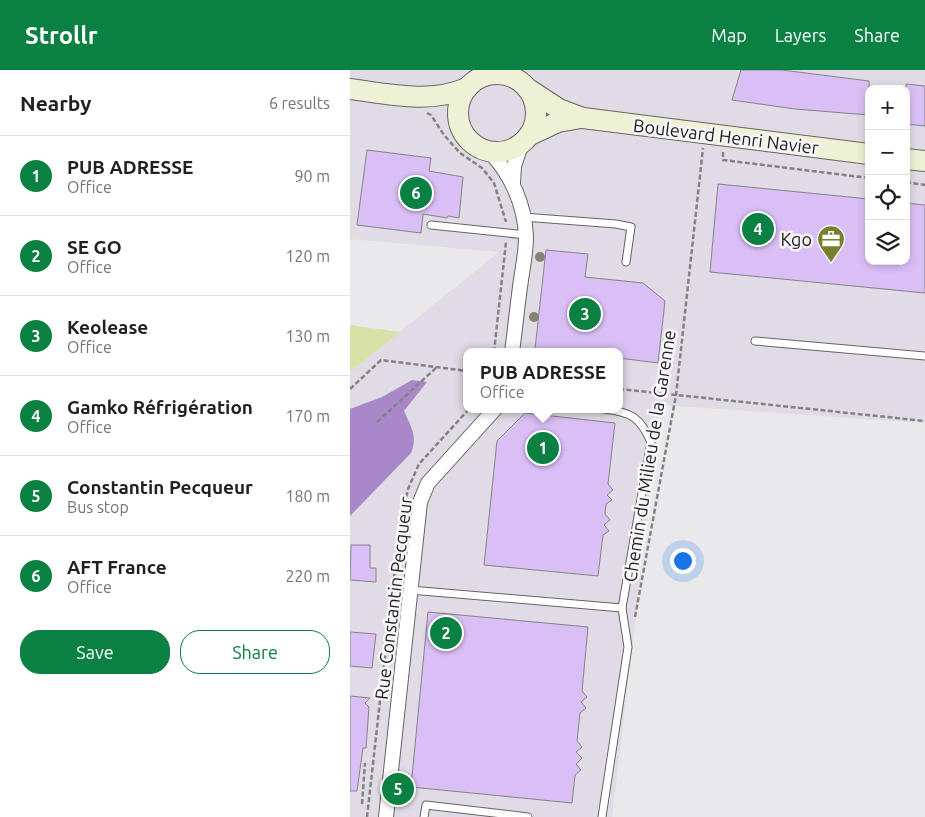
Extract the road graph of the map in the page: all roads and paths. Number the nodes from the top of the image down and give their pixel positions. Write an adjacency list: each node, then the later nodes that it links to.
1 (498, 72): 2 (main road); 4 (main road)
2 (466, 88): 5 (main road); 7 (main road)
3 (350, 89): 5 (main road)
4 (530, 90): 6 (main road, Boulevard Henri Navier); 10 (main road)
5 (418, 104): 7 (main road); 21 (path)
6 (583, 118): 8 (main road, Boulevard Henri Navier); 10 (main road, Boulevard Henri Navier)
7 (460, 125): 11 (main road)
8 (705, 134): 9 (main road, Boulevard Henri Navier); 32 (path, Chemin du Milieu de la Garenne)
9 (725, 137): 12 (main road, Boulevard Henri Navier); 15 (path)
10 (525, 140): 11 (main road); 16 (street)
11 (489, 151): 16 (street)
12 (865, 154)
13 (910, 159): 14 (main road)
14 (925, 161)
15 (865, 178)
16 (512, 183): 19 (street)
17 (910, 183): 18 (path)
18 (925, 185)
19 (523, 217): 22 (street); 23 (lane)
20 (431, 224): 21 (lane)
21 (508, 233): 22 (lane); 25 (path)
22 (526, 235): 26 (street)
23 (626, 262)
24 (755, 341): 27 (lane)
25 (494, 348)
26 (512, 348)
27 (925, 356)
28 (437, 367): 29 (path); 30 (path); 36 (path)
29 (463, 370)
30 (350, 389)
31 (623, 389): 32 (path)
32 (676, 395): 35 (path); 39 (path, Chemin du Milieu de la Garenne)
33 (623, 411): 38 (lane)
34 (491, 413): 37 (street, Rue Constantin Pecqueur)
35 (925, 421)
36 (377, 422)
37 (410, 590): 38 (lane); 42 (street, Rue Constantin Pecqueur)
38 (622, 608): 45 (lane)
39 (633, 624)
40 (365, 763): 41 (path)
41 (362, 804)
42 (386, 817)
43 (424, 817): 44 (lane)
44 (528, 817)
45 (602, 817)

